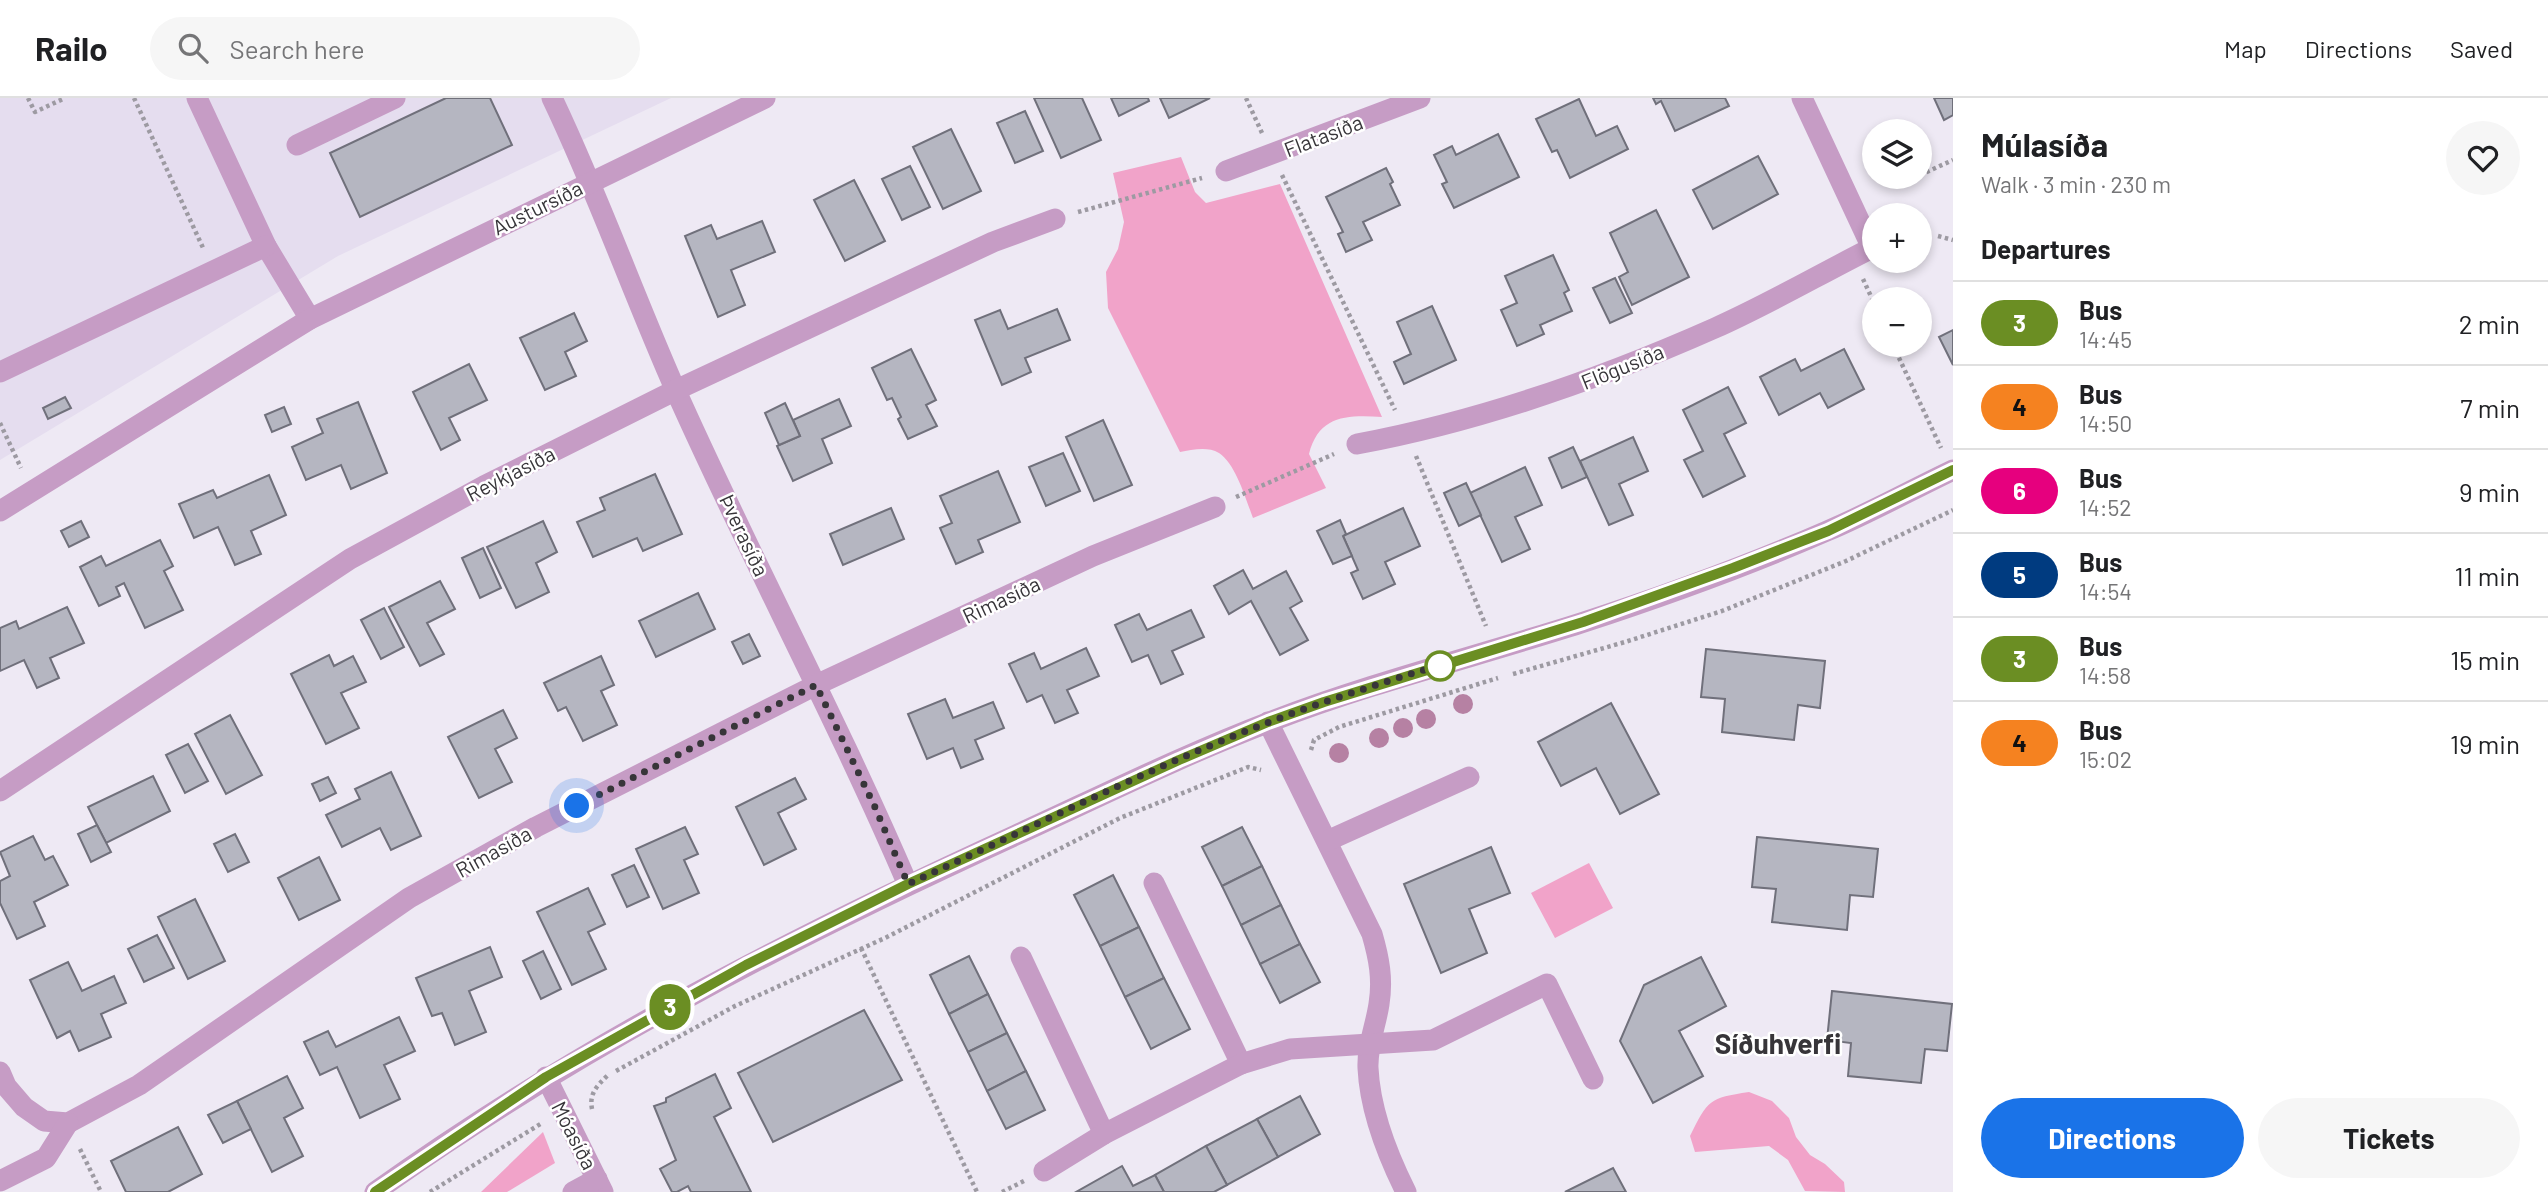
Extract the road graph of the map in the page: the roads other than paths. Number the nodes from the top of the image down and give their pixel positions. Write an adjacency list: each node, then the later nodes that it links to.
1 (197, 98): 11 (street)
2 (395, 98): 7 (street)
3 (552, 98): 9 (street, Þverasíða)
4 (765, 98): 9 (street, Austursíða)
5 (1420, 98): 8 (street, Flatasíða)
6 (1802, 98): 15 (street, Flögusíða)
7 (297, 145)
8 (1226, 172)
9 (591, 181): 12 (street, Austursíða); 14 (street, Þverasíða)
10 (1055, 219): 14 (street, Reykjasíða)
11 (266, 246): 12 (street); 13 (street)
12 (310, 319): 18 (street, Austursíða)
13 (0, 372)
14 (676, 390): 19 (street, Þverasíða); 22 (street, Reykjasíða)
15 (1357, 444)
16 (1948, 461): 20 (street)
17 (1215, 507): 19 (street, Rimasíða)
18 (0, 511)
19 (816, 685): 25 (street, Þverasíða); 32 (street, Rimasíða)
20 (1268, 722): 23 (street); 25 (street)
21 (1469, 777): 23 (street)
22 (0, 791)
23 (1327, 841): 27 (street)
24 (1154, 883): 28 (street)
25 (908, 884): 30 (street)
26 (1021, 957): 33 (street)
27 (1371, 1043): 28 (street); 31 (street); 37 (street)
28 (1241, 1064): 33 (street)
29 (0, 1072): 32 (street)
30 (546, 1077): 36 (street, Móasíða); 38 (street)
31 (1593, 1079)
32 (68, 1123): 35 (street, Rimasíða)
33 (1104, 1134): 34 (street)
34 (1044, 1171)
35 (0, 1181)
36 (600, 1186): 39 (street)
37 (1401, 1190)
38 (375, 1192)
39 (573, 1192)

